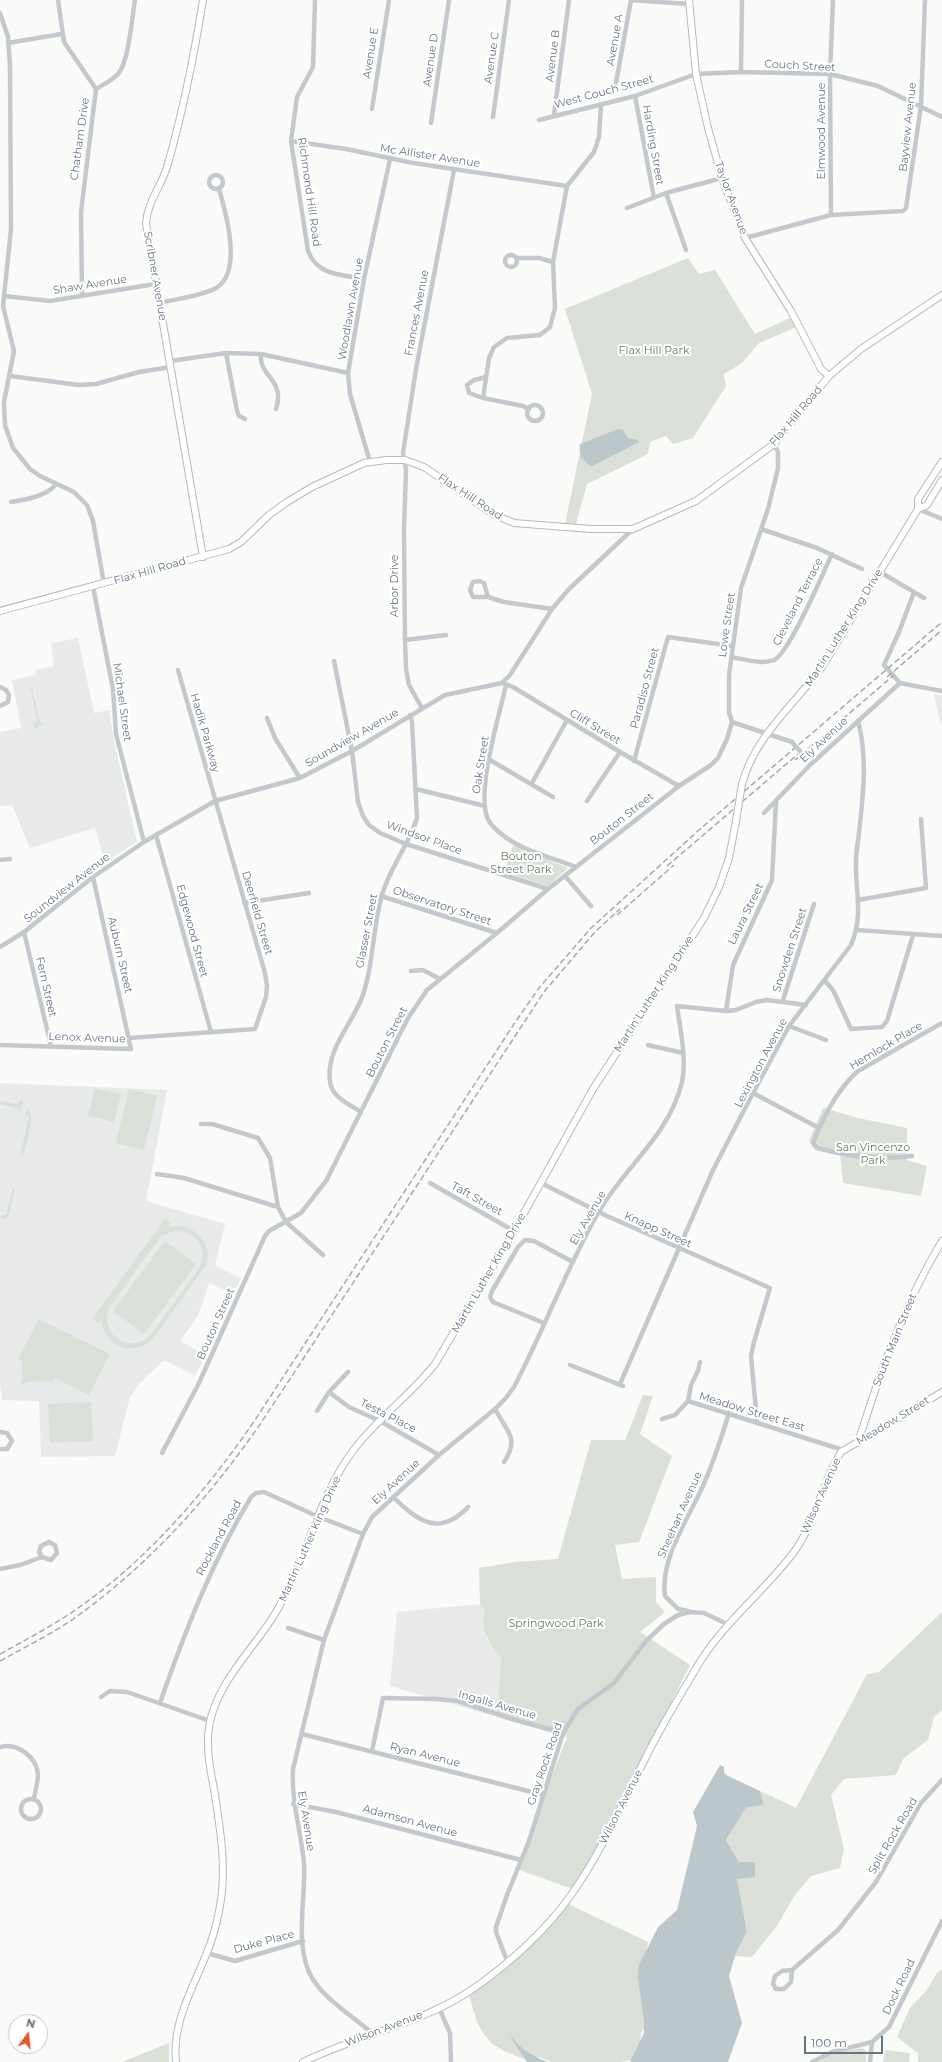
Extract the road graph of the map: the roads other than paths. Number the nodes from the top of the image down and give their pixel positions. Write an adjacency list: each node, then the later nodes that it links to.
1 (58, 0): 15 (street)
2 (135, 0): 21 (street, Chatham Drive)
3 (203, 0): 46 (main road, Scribner Avenue)
4 (315, 0): 31 (street, Richmond Hill Road)
5 (389, 0): 25 (street, Avenue E)
6 (449, 0): 30 (street, Avenue D)
7 (509, 0): 28 (street, Avenue C)
8 (569, 0): 26 (street, Avenue B)
9 (631, 0): 13 (street); 20 (street, Avenue A)
10 (742, 0): 17 (street)
11 (833, 0): 19 (street, Elmwood Avenue)
12 (925, 0): 24 (street, Bayview Avenue)
13 (689, 2): 18 (main road, Taylor Avenue)
14 (0, 13): 16 (street)
15 (61, 34): 16 (street); 21 (street)
16 (8, 43): 49 (street)
17 (741, 72): 18 (street, Couch Street); 19 (street, Couch Street)
18 (696, 74): 22 (street, West Couch Street); 34 (main road, Taylor Avenue)
19 (830, 74): 24 (street, Couch Street); 40 (street, Elmwood Avenue)
20 (616, 83)
21 (96, 89): 47 (street, Chatham Drive)
22 (635, 96): 23 (street, West Couch Street); 38 (street, Harding Street)
23 (601, 105): 26 (street, West Couch Street); 35 (street)
24 (921, 106): 27 (street, Couch Street); 40 (street, Bayview Avenue)
25 (372, 110)
26 (554, 115): 29 (street, West Couch Street)
27 (942, 117)
28 (493, 118)
29 (539, 120)
30 (431, 123)
31 (290, 142): 32 (street, Mc Allister Avenue); 45 (street, Richmond Hill Road)
32 (390, 159): 33 (street, Mc Allister Avenue); 45 (street, Woodlawn Avenue)
33 (454, 170): 35 (street, Mc Allister Avenue); 63 (street, Frances Avenue)
34 (722, 178): 37 (street); 41 (main road, Taylor Avenue)
35 (567, 186): 44 (street)
36 (219, 189): 50 (street)
37 (666, 193): 38 (street); 42 (street)
38 (654, 198): 39 (street)
39 (626, 208)
40 (831, 215): 41 (street)
41 (745, 238): 56 (main road, Taylor Avenue)
42 (686, 250)
43 (516, 258): 44 (street)
44 (552, 262): 57 (street)
45 (364, 279): 54 (street, Woodlawn Avenue)
46 (156, 284): 47 (street, Shaw Avenue); 50 (main road, Scribner Avenue)
47 (82, 295): 49 (street, Shaw Avenue)
48 (942, 295): 56 (main road, Flax Hill Road)
49 (4, 296): 55 (street)
50 (159, 303): 53 (main road, Scribner Avenue)
51 (226, 353): 52 (street); 53 (street); 61 (street)
52 (261, 354): 54 (street); 59 (street)
53 (171, 364): 55 (street); 74 (main road, Scribner Avenue)
54 (348, 373): 64 (street, Woodlawn Avenue)
55 (10, 376): 67 (street)
56 (829, 376): 62 (main road, Flax Hill Road)
57 (486, 377): 58 (street); 58 (street)
58 (483, 398): 60 (street)
59 (276, 409)
60 (529, 409)
61 (245, 419)
62 (774, 444): 71 (main road, Flax Hill Road); 72 (street, Lowe Street)
63 (405, 460): 64 (main road, Flax Hill Road); 71 (main road, Flax Hill Road); 85 (street, Arbor Drive)
64 (370, 462): 74 (main road, Flax Hill Road)
65 (942, 462): 69 (main road, Martin Luther King Drive)
66 (942, 480): 69 (main road, Martin Luther King Drive)
67 (56, 484): 68 (street); 77 (street)
68 (11, 502)
69 (918, 509): 70 (street); 76 (main road, Martin Luther King Drive)
70 (942, 518)
71 (633, 529): 82 (street)
72 (761, 529): 73 (street); 86 (street, Lowe Street)
73 (832, 554): 75 (street); 87 (street, Cleveland Terrace)
74 (203, 556): 77 (main road, Flax Hill Road)
75 (862, 569)
76 (880, 572): 79 (street); 101 (main road, Martin Luther King Drive)
77 (104, 584): 78 (main road, Flax Hill Road)
78 (93, 587): 83 (main road, Flax Hill Road); 119 (street, Michael Street)
79 (914, 592): 81 (street); 90 (street)
80 (488, 597): 80 (street); 82 (street)
81 (924, 598)
82 (552, 609): 91 (street)
83 (0, 612)
84 (446, 635): 85 (street)
85 (404, 640): 95 (street, Arbor Drive)
86 (732, 646): 87 (street, Lowe Street); 105 (street, Paradiso Street)
87 (731, 657): 100 (street, Lowe Street)
88 (334, 661): 102 (street, Windsor Place)
89 (178, 670): 112 (street, Hadik Parkway)
90 (900, 683): 93 (street); 99 (street, Ely Avenue)
91 (504, 684): 95 (street, Soundview Avenue); 98 (street, Cliff Street); 104 (street, Oak Street)
92 (0, 687): 94 (street)
93 (942, 691)
94 (0, 706)
95 (422, 708): 96 (street, Soundview Avenue)
96 (410, 715): 102 (street, Soundview Avenue); 110 (street, Glasser Street)
97 (267, 718): 107 (street)
98 (567, 720): 103 (street, Cliff Street); 108 (street)
99 (858, 721): 106 (street, Ely Avenue); 129 (street, Lexington Avenue)
100 (732, 722): 101 (street); 109 (street, Bouton Street)
101 (767, 732): 106 (street, bridge); 162 (main road, Martin Luther King Drive, bridge)
102 (352, 751): 107 (street, Soundview Avenue); 120 (street, Windsor Place)
103 (620, 752): 105 (street, Cliff Street); 113 (street)
104 (490, 760): 108 (street); 115 (street, Oak Street)
105 (634, 761): 109 (street, Cliff Street)
106 (810, 764): 114 (street, Ely Avenue)
107 (300, 778): 112 (street, Soundview Avenue)
108 (532, 783): 111 (street)
109 (679, 786): 123 (street, Bouton Street)
110 (416, 789): 115 (street); 120 (street, Glasser Street)
111 (554, 797)
112 (215, 801): 118 (street, Soundview Avenue); 130 (street, Deerfield Street)
113 (587, 801)
114 (776, 801): 116 (street, Ely Avenue); 144 (street, Laura Street)
115 (485, 806): 123 (street, Oak Street)
116 (764, 813)
117 (921, 819): 129 (street)
118 (156, 834): 119 (street, Soundview Avenue); 148 (street, Edgewood Street)
119 (144, 842): 125 (street, Soundview Avenue)
120 (406, 844): 126 (street, Windsor Place); 128 (street, Glasser Street)
121 (10, 859): 122 (street)
122 (0, 860)
123 (576, 867): 124 (street, Bouton Street)
124 (565, 876): 126 (street, Bouton Street); 132 (street)
125 (93, 877): 134 (street, Soundview Avenue); 149 (street, Auburn Street)
126 (548, 889): 135 (street, Bouton Street)
127 (309, 893): 130 (street)
128 (382, 896): 135 (street, Observatory Street); 156 (street, Glasser Street)
129 (858, 900): 133 (street, Lexington Avenue)
130 (244, 903): 147 (street, Deerfield Street)
131 (814, 904): 142 (street, Snowden Street)
132 (590, 906)
133 (857, 930): 136 (street); 141 (street, Lexington Avenue)
134 (24, 932): 138 (street, Soundview Avenue); 153 (street, Fern Street)
135 (497, 933): 140 (street, Bouton Street)
136 (913, 935): 137 (street); 141 (street)
137 (942, 936)
138 (0, 946)
139 (411, 971): 140 (street)
140 (440, 979): 156 (street, Bouton Street)
141 (825, 981): 143 (street, Lexington Avenue)
142 (784, 1000): 143 (street); 144 (street)
143 (806, 1005): 146 (street, Lexington Avenue)
144 (726, 1011): 154 (street, Ely Avenue)
145 (942, 1023): 158 (street, Hemlock Place)
146 (789, 1026): 150 (street); 155 (street, Lexington Avenue)
147 (255, 1029): 148 (street, Lenox Avenue)
148 (211, 1032): 149 (street, Lenox Avenue)
149 (129, 1038): 153 (street, Lenox Avenue)
150 (826, 1040)
151 (0, 1045): 153 (street, Lenox Avenue)
152 (648, 1045): 154 (street)
153 (51, 1046)
154 (683, 1053): 164 (street, Ely Avenue)
155 (754, 1093): 158 (street); 168 (street, Lexington Avenue)
156 (361, 1112): 165 (street, Bouton Street)
157 (201, 1124): 163 (street)
158 (819, 1128): 159 (street, Hemlock Place)
159 (912, 1156)
160 (157, 1174): 163 (street)
161 (430, 1183): 166 (street, Taft Street)
162 (541, 1183): 164 (street, Knapp Street); 166 (main road, Martin Luther King Drive)
163 (278, 1207): 165 (street)
164 (599, 1212): 168 (street, Knapp Street); 170 (street, Ely Avenue)
165 (286, 1222): 169 (street); 188 (street, Bouton Street)
166 (514, 1231): 182 (main road, Martin Luther King Drive)
167 (942, 1241): 185 (main road, South Main Street)
168 (679, 1249): 173 (street, Lexington Avenue); 183 (street, Knapp Street)
169 (323, 1255)
170 (573, 1262): 171 (street, Ely Avenue); 171 (street)
171 (544, 1323): 178 (street, Ely Avenue)
172 (700, 1362): 177 (street)
173 (570, 1365)
174 (348, 1372): 175 (street)
175 (329, 1392): 179 (street); 182 (street, Testa Place)
176 (942, 1392): 185 (main road, Meadow Street)
177 (688, 1401): 180 (street, Meadow Street East); 181 (street, Meadow Street East)
178 (495, 1410): 189 (street, Ely Avenue); 190 (street)
179 (317, 1411)
180 (729, 1413): 183 (street, Meadow Street East); 197 (street, Sheehan Avenue)
181 (662, 1419)
182 (380, 1421): 189 (street, Testa Place); 193 (main road, Martin Luther King Drive)
183 (757, 1421): 187 (street, Meadow Street East)
184 (0, 1432): 186 (street)
185 (858, 1443): 187 (main road, Meadow Street)
186 (0, 1449)
187 (843, 1450): 198 (main road, Wilson Avenue)
188 (162, 1453)
189 (439, 1454): 191 (street, Ely Avenue)
190 (504, 1462)
191 (393, 1496): 192 (street); 194 (street, Ely Avenue)
192 (468, 1507)
193 (319, 1517): 194 (street, Rockland Road); 202 (street, Rockland Road); 203 (main road, Martin Luther King Drive)
194 (363, 1534): 200 (street, Ely Avenue)
195 (42, 1558): 195 (street); 196 (street)
196 (0, 1569)
197 (690, 1612): 198 (street); 204 (street, Gray Rock Road)
198 (727, 1624): 216 (main road, Wilson Avenue)
199 (288, 1628): 200 (street)
200 (324, 1640): 205 (street, Ely Avenue)
201 (101, 1697): 202 (street)
202 (160, 1703): 203 (street)
203 (210, 1721): 215 (main road, Martin Luther King Drive)
204 (563, 1733): 207 (street, Ingalls Avenue); 209 (street, Gray Rock Road)
205 (302, 1734): 207 (street, Ryan Avenue); 211 (street, Ely Avenue)
206 (0, 1747): 210 (street)
207 (372, 1751): 209 (street, Ryan Avenue)
208 (942, 1780): 217 (street, Split Rock Road)
209 (544, 1795): 212 (street, Gray Rock Road)
210 (34, 1799): 210 (street)
211 (293, 1804): 212 (street, Adamson Avenue); 214 (street, Ely Avenue)
212 (521, 1860): 216 (street, Gray Rock Road)
213 (942, 1921): 220 (street, Dock Road)
214 (303, 1941): 215 (street, Duke Place); 219 (street, Ely Avenue)
215 (207, 1953): 221 (main road, Martin Luther King Drive)
216 (507, 1962): 218 (main road, Wilson Avenue)
217 (792, 1970): 217 (street, Split Rock Road)
218 (439, 2008): 219 (main road, Wilson Avenue); 223 (street)
219 (375, 2033): 222 (main road, Wilson Avenue)
220 (872, 2042): 224 (street, Dock Road); 225 (street)
221 (176, 2062)
222 (303, 2062)
223 (451, 2062)
224 (812, 2062)
225 (870, 2062)

